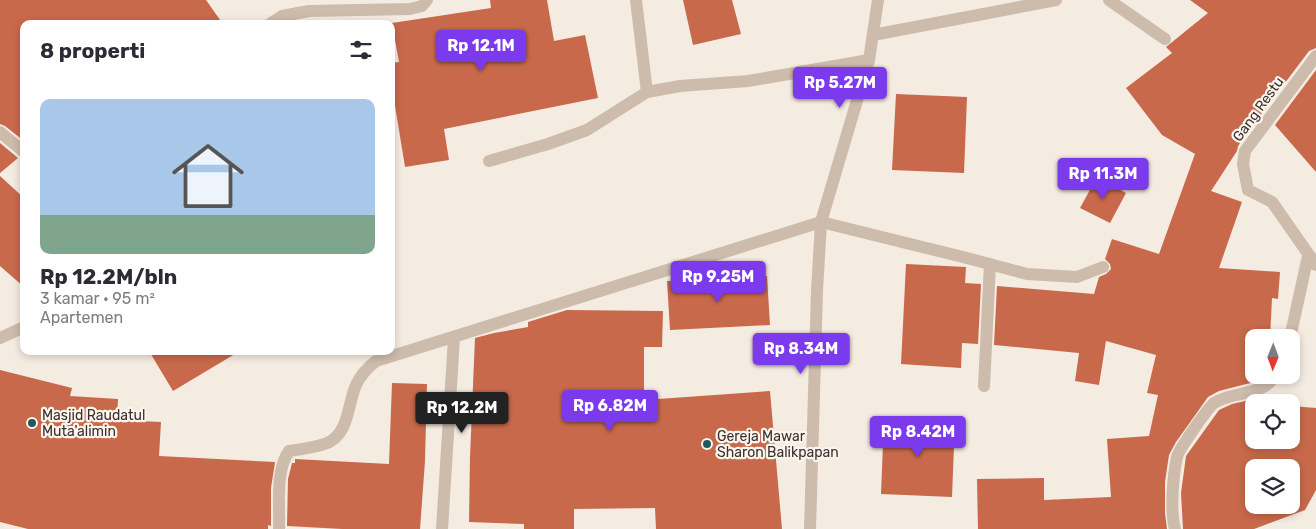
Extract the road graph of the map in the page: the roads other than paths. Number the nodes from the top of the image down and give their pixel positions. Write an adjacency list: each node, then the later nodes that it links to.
1 (427, 0): 6 (street)
2 (636, 0): 11 (street)
3 (878, 0): 7 (street)
4 (1056, 0): 7 (street)
5 (1110, 0): 8 (street)
6 (276, 20)
7 (873, 35): 10 (street)
8 (1165, 39)
9 (1316, 56): 16 (street, Gang Restu)
10 (869, 60): 11 (street); 15 (street)
11 (647, 92): 14 (street)
12 (0, 132): 13 (street)
13 (20, 149)
14 (489, 161)
15 (821, 222): 17 (street); 22 (street); 27 (street)
16 (1312, 260): 20 (street)
17 (990, 264): 18 (street); 24 (street)
18 (1103, 266)
19 (20, 329): 21 (street)
20 (1293, 329)
21 (0, 338)
22 (454, 338): 25 (street); 26 (street)
23 (1266, 384): 28 (street)
24 (984, 386)
25 (279, 529)
26 (442, 529)
27 (810, 529)
28 (1174, 529)

